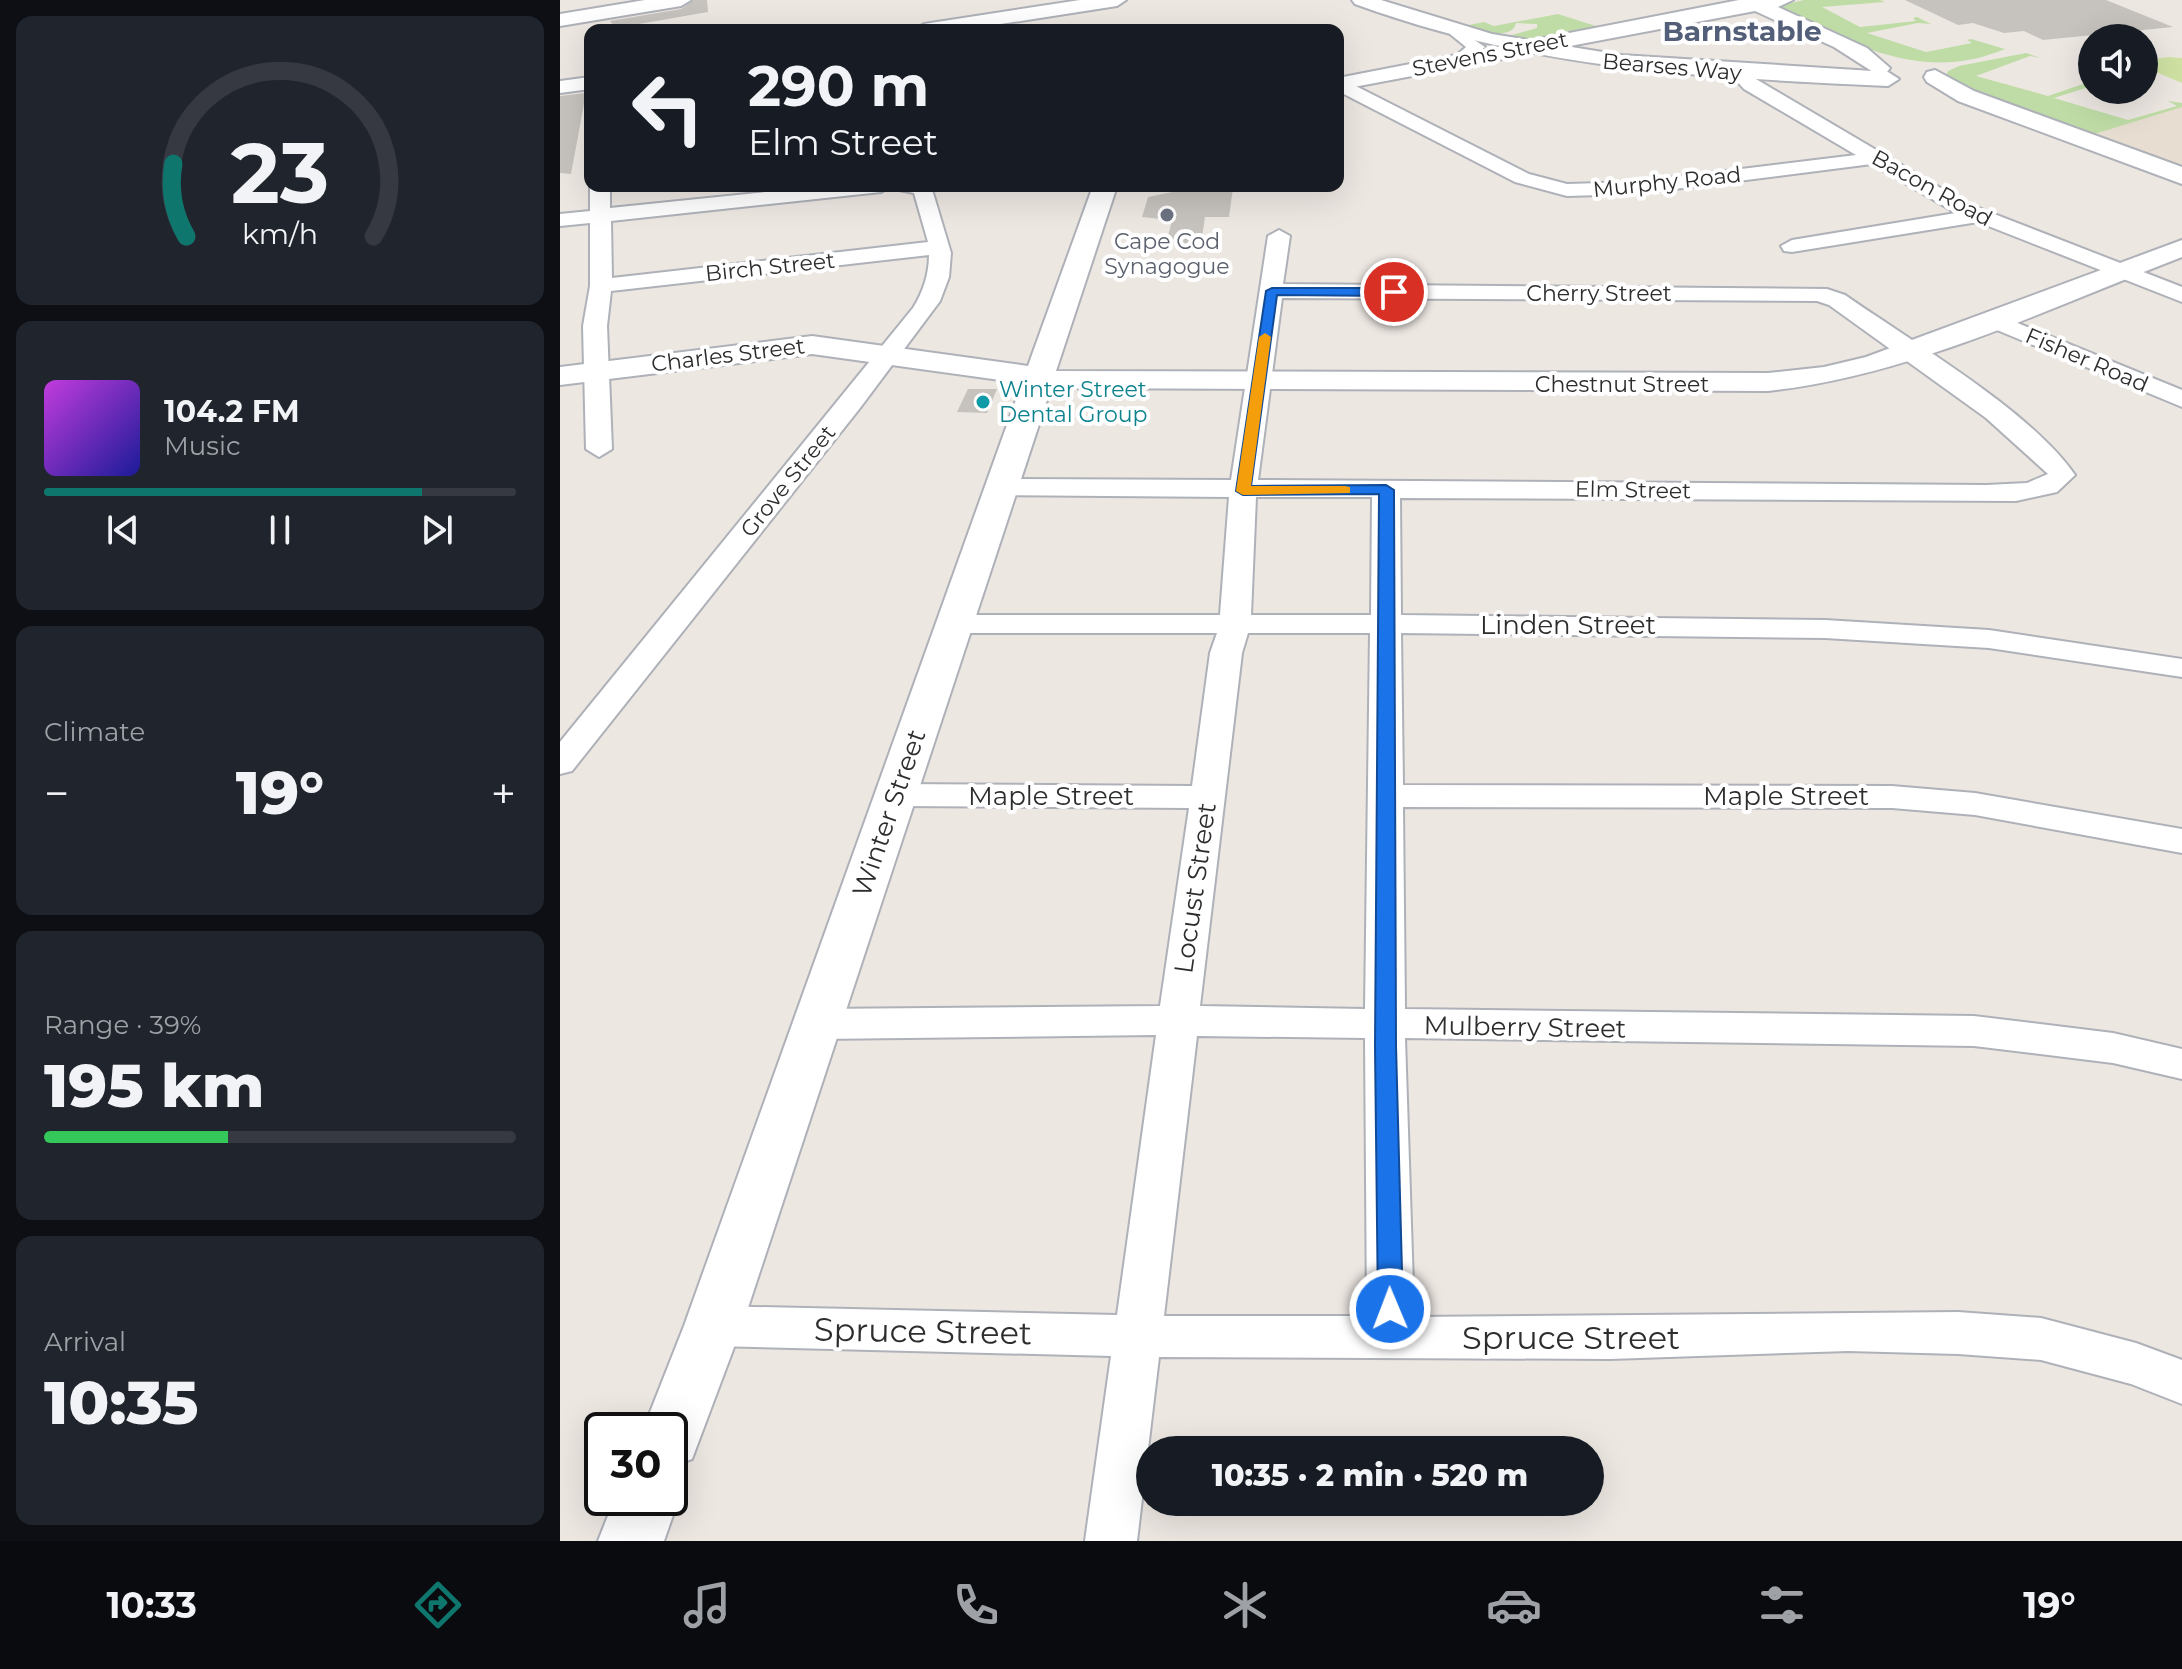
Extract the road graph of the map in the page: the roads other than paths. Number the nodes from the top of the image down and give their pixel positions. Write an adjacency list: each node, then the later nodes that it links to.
1 (681, 0): 7 (main road)
2 (1117, 0): 6 (street)
3 (1362, 0): 9 (main road, Bearses Way)
4 (1784, 0): 5 (street, Stevens Street)
5 (1752, 2): 10 (street, Stevens Street); 14 (street)
6 (1011, 15): 8 (street)
7 (560, 20)
8 (959, 24)
9 (1458, 34): 11 (main road, Bearses Way); 12 (street)
10 (1584, 36): 11 (street, Stevens Street); 13 (street)
11 (1519, 49): 12 (street, Stevens Street); 13 (main road, Bearses Way)
12 (1459, 60): 16 (street, Stevens Street)
13 (1596, 61): 15 (main road, Bearses Way)
14 (1896, 72): 15 (main road, Bearses Way); 20 (main road); 20 (main road)
15 (1739, 74): 21 (street, Bacon Road)
16 (1344, 83)
17 (584, 84): 18 (street)
18 (560, 87)
19 (1344, 87): 21 (street, Murphy Road)
20 (1966, 96): 22 (main road)
21 (1876, 158): 28 (street, Bacon Road)
22 (2182, 176)
23 (600, 192): 27 (street)
24 (824, 192): 27 (street)
25 (924, 192): 32 (street, Grove Street)
26 (1103, 192): 43 (street, Winter Street)
27 (598, 216): 29 (street); 35 (street)
28 (1977, 216): 31 (street); 34 (street, Bacon Road)
29 (560, 220)
30 (1279, 236): 36 (street, Locust Street)
31 (1792, 246)
32 (939, 247): 35 (street, Birch Street); 40 (street, Grove Street)
33 (2182, 248): 34 (street, Chestnut Street)
34 (2120, 272): 37 (street, Bacon Road); 38 (street, Chestnut Street)
35 (601, 286): 41 (street)
36 (1272, 291): 39 (street, Cherry Street); 44 (street, Locust Street)
37 (2182, 295)
38 (1993, 320): 39 (street, Chestnut Street); 45 (street, Fisher Road)
39 (1908, 352): 44 (street, Chestnut Street); 48 (street, Elm Street)
40 (887, 353): 41 (street, Charles Street); 43 (street, Charles Street); 54 (street, Grove Street)
41 (595, 371): 42 (street, Charles Street); 46 (street)
42 (560, 376)
43 (1039, 378): 44 (street, Chestnut Street); 47 (street, Winter Street)
44 (1258, 382): 49 (street, Locust Street)
45 (2182, 399)
46 (599, 449)
47 (1001, 487): 49 (street, Elm Street); 50 (street, Winter Street)
48 (1386, 490): 49 (street, Elm Street); 52 (street)
49 (1243, 491): 51 (street, Locust Street)
50 (952, 624): 51 (street, Linden Street); 55 (street, Winter Street)
51 (1235, 624): 52 (street, Linden Street); 57 (street, Locust Street)
52 (1388, 624): 53 (street, Linden Street); 56 (street)
53 (2182, 668)
54 (560, 764)
55 (895, 795): 57 (street, Maple Street); 60 (street, Winter Street)
56 (1387, 796): 58 (street, Maple Street); 61 (street)
57 (1208, 797): 59 (street, Locust Street)
58 (2182, 841)
59 (1177, 1019): 60 (street, Mulberry Street); 61 (street, Mulberry Street); 64 (street, Locust Street)
60 (817, 1024): 63 (street, Winter Street)
61 (1385, 1024): 62 (street, Mulberry Street); 65 (street)
62 (2182, 1064)
63 (713, 1326): 64 (street, Spruce Street); 67 (street, Winter Street)
64 (1138, 1336): 65 (street, Spruce Street); 70 (street, Locust Street)
65 (1391, 1337): 66 (street, Spruce Street)
66 (2182, 1382)
67 (680, 1412)
68 (640, 1516): 69 (street)
69 (631, 1541)
70 (1111, 1541)

